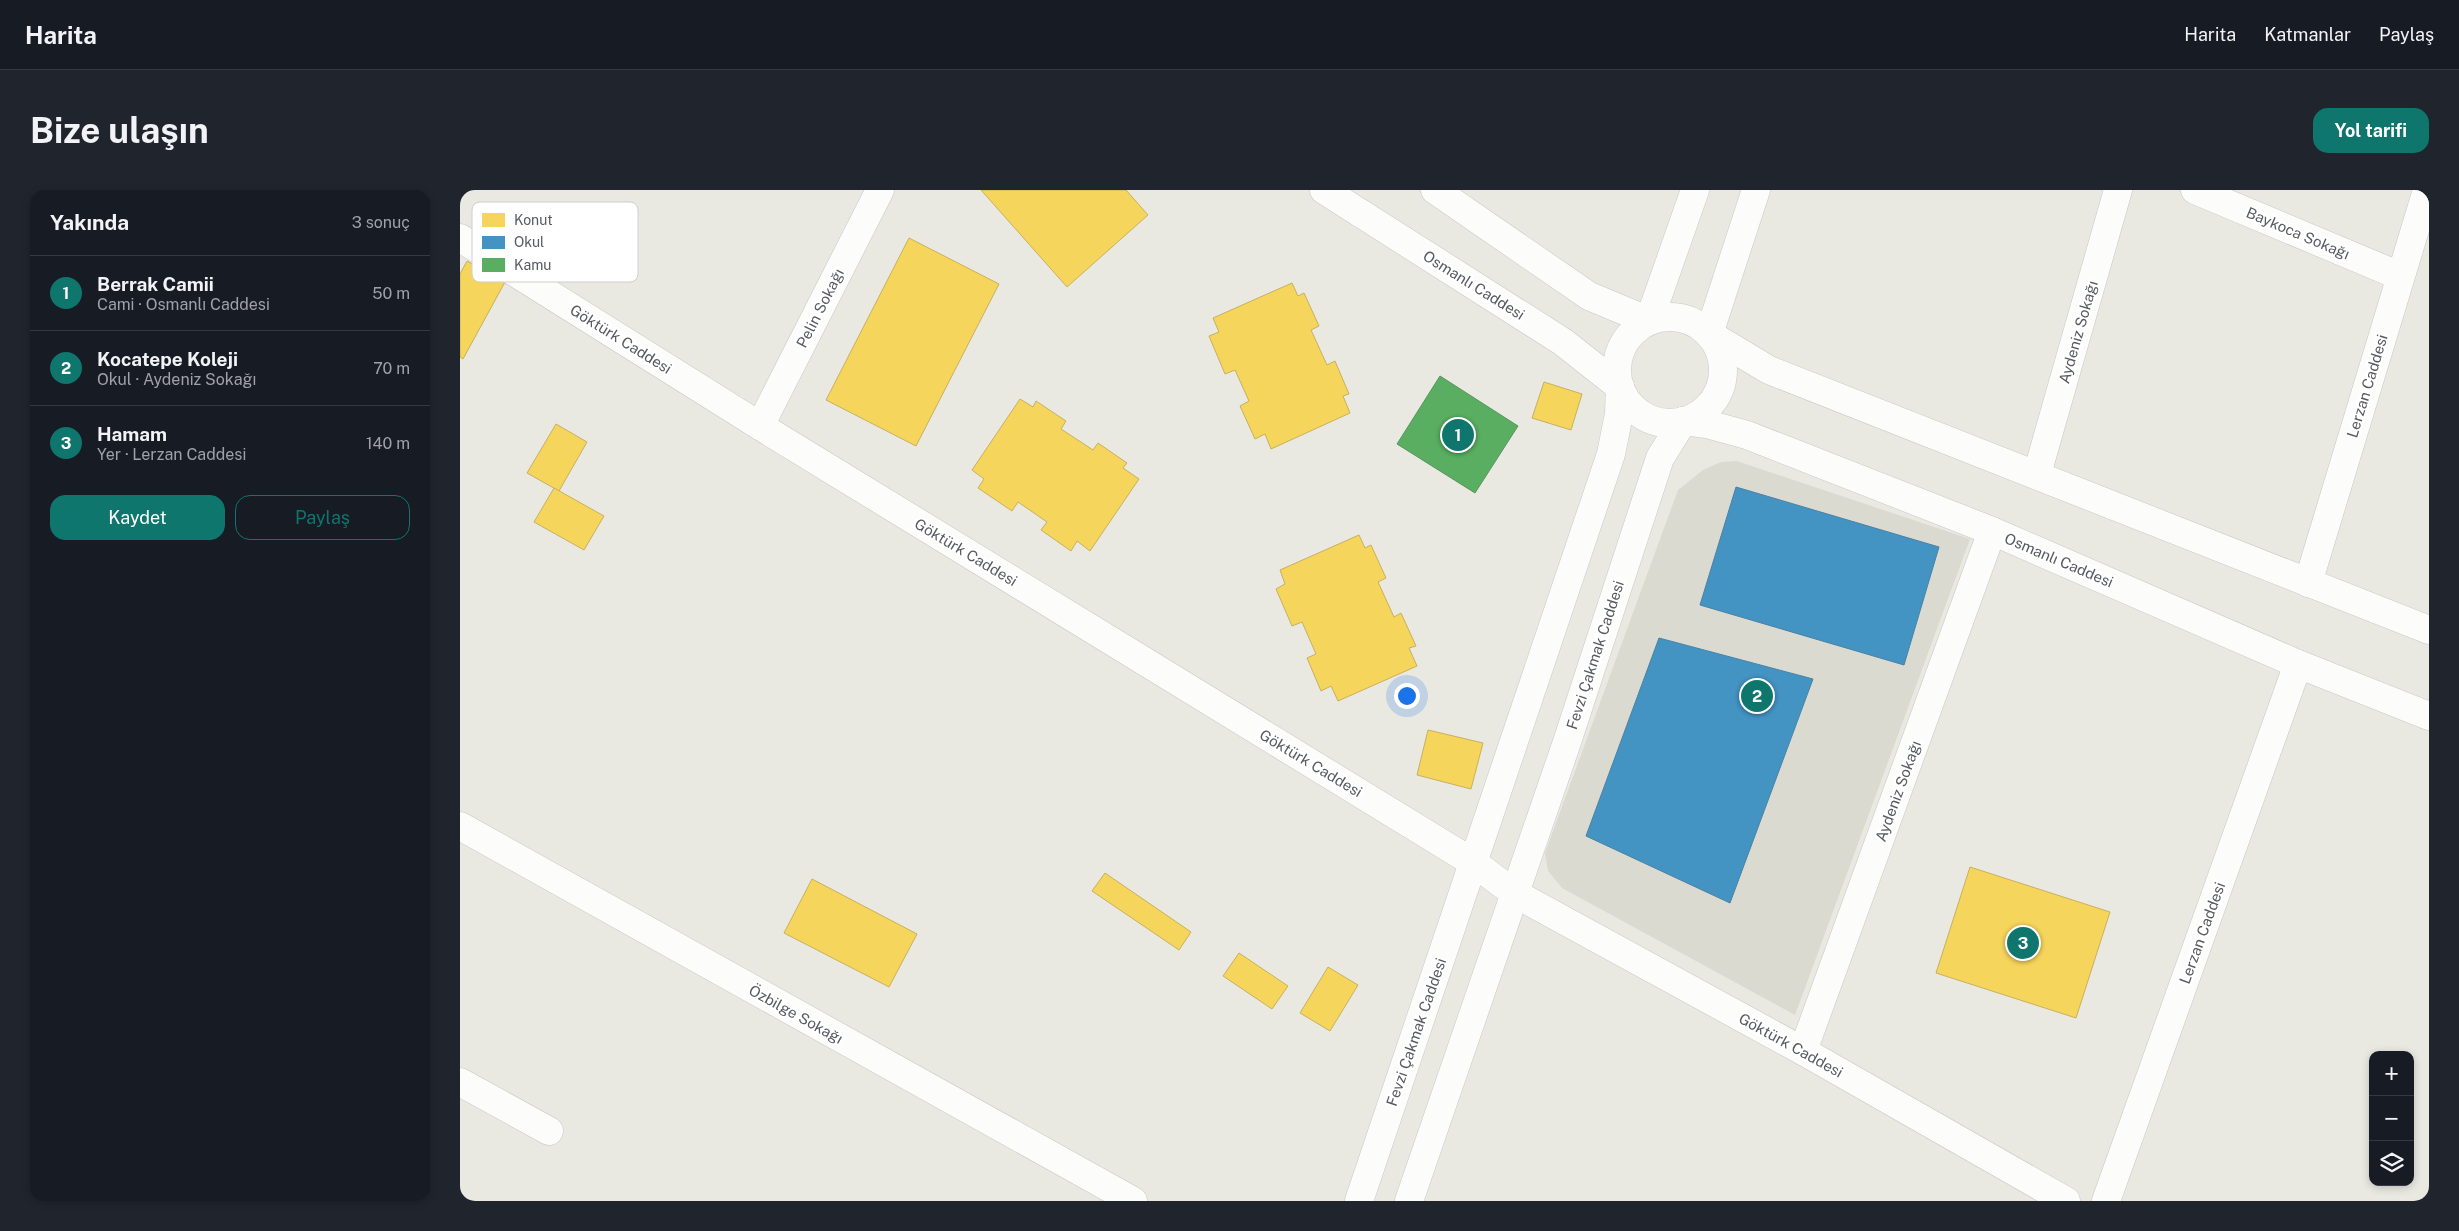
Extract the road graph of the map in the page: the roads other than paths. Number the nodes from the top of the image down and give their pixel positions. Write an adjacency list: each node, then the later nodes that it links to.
1 (880, 190): 17 (street, Pelin Sokağı)
2 (1324, 190): 15 (street, Osmanlı Caddesi)
3 (1435, 190): 13 (street)
4 (1694, 190): 13 (street)
5 (1756, 190): 14 (street)
6 (2118, 190): 18 (street, Aydeniz Sokağı)
7 (2195, 190): 11 (street, Baykoca Sokağı)
8 (2427, 190): 11 (street, Lerzan Caddesi)
9 (460, 238): 10 (street, Göktürk Caddesi)
10 (472, 246)
11 (2400, 276): 20 (street, Lerzan Caddesi)
12 (530, 282): 17 (street, Göktürk Caddesi)
13 (1649, 322): 14 (street); 15 (street)
14 (1709, 334): 16 (street); 18 (street)
15 (1620, 387): 16 (street); 25 (street, Fevzi Çakmak Caddesi)
16 (1683, 421): 19 (street, Osmanlı Caddesi); 26 (street, Fevzi Çakmak Caddesi)
17 (760, 426): 25 (street, Göktürk Caddesi)
18 (2037, 474): 20 (street)
19 (1992, 531): 22 (street, Osmanlı Caddesi); 27 (street, Aydeniz Sokağı)
20 (2308, 583): 21 (street)
21 (2429, 630)
22 (2298, 664): 23 (street, Osmanlı Caddesi); 34 (street, Lerzan Caddesi)
23 (2429, 716)
24 (460, 826): 30 (street, Özbilge Sokağı)
25 (1474, 863): 26 (street); 31 (street, Fevzi Çakmak Caddesi)
26 (1514, 893): 27 (street, Göktürk Caddesi); 32 (street, Fevzi Çakmak Caddesi)
27 (1803, 1051): 33 (street, Göktürk Caddesi)
28 (460, 1082): 29 (street)
29 (549, 1131)
30 (1133, 1201)
31 (1359, 1201)
32 (1409, 1201)
33 (2066, 1201)
34 (2106, 1201)

